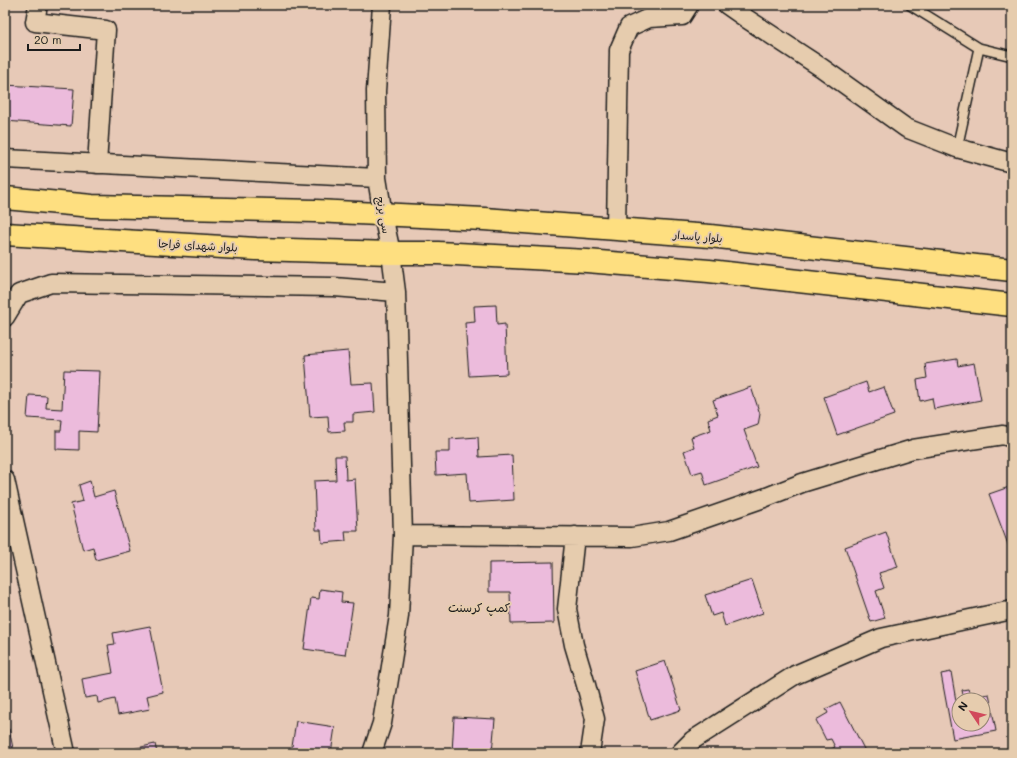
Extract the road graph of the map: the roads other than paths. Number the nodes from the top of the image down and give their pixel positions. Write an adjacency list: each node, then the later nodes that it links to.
1 (38, 5): 11 (street)
2 (382, 5): 12 (street, سی برنج)
3 (689, 5): 15 (street)
4 (727, 5): 8 (street)
5 (910, 5): 6 (lane)
6 (979, 48): 7 (lane); 8 (lane)
7 (1012, 56)
8 (957, 148): 10 (street)
9 (5, 159): 11 (street)
10 (1012, 163)
11 (97, 164): 12 (street)
12 (377, 178): 14 (street, سی برنج)
13 (5, 198): 14 (main road)
14 (383, 215): 15 (main road, بلوار پاسدار); 18 (street, سی برنج)
15 (616, 229): 17 (main road, بلوار پاسدار)
16 (5, 234): 18 (main road, بلوار شهدای فراجا)
17 (710, 236): 19 (main road, بلوار پاسدار); 20 (main road)
18 (391, 253): 20 (main road); 21 (street, سی برنج)
19 (1012, 270)
20 (709, 271): 22 (main road)
21 (396, 292): 23 (street); 26 (street, سی برنج)
22 (1012, 305)
23 (5, 317)
24 (1012, 438): 27 (street)
25 (5, 480): 29 (street)
26 (403, 535): 27 (street); 30 (street, سی برنج)
27 (575, 536): 31 (street)
28 (1012, 610): 32 (street)
29 (66, 753)
30 (372, 753)
31 (590, 753)
32 (680, 753)

